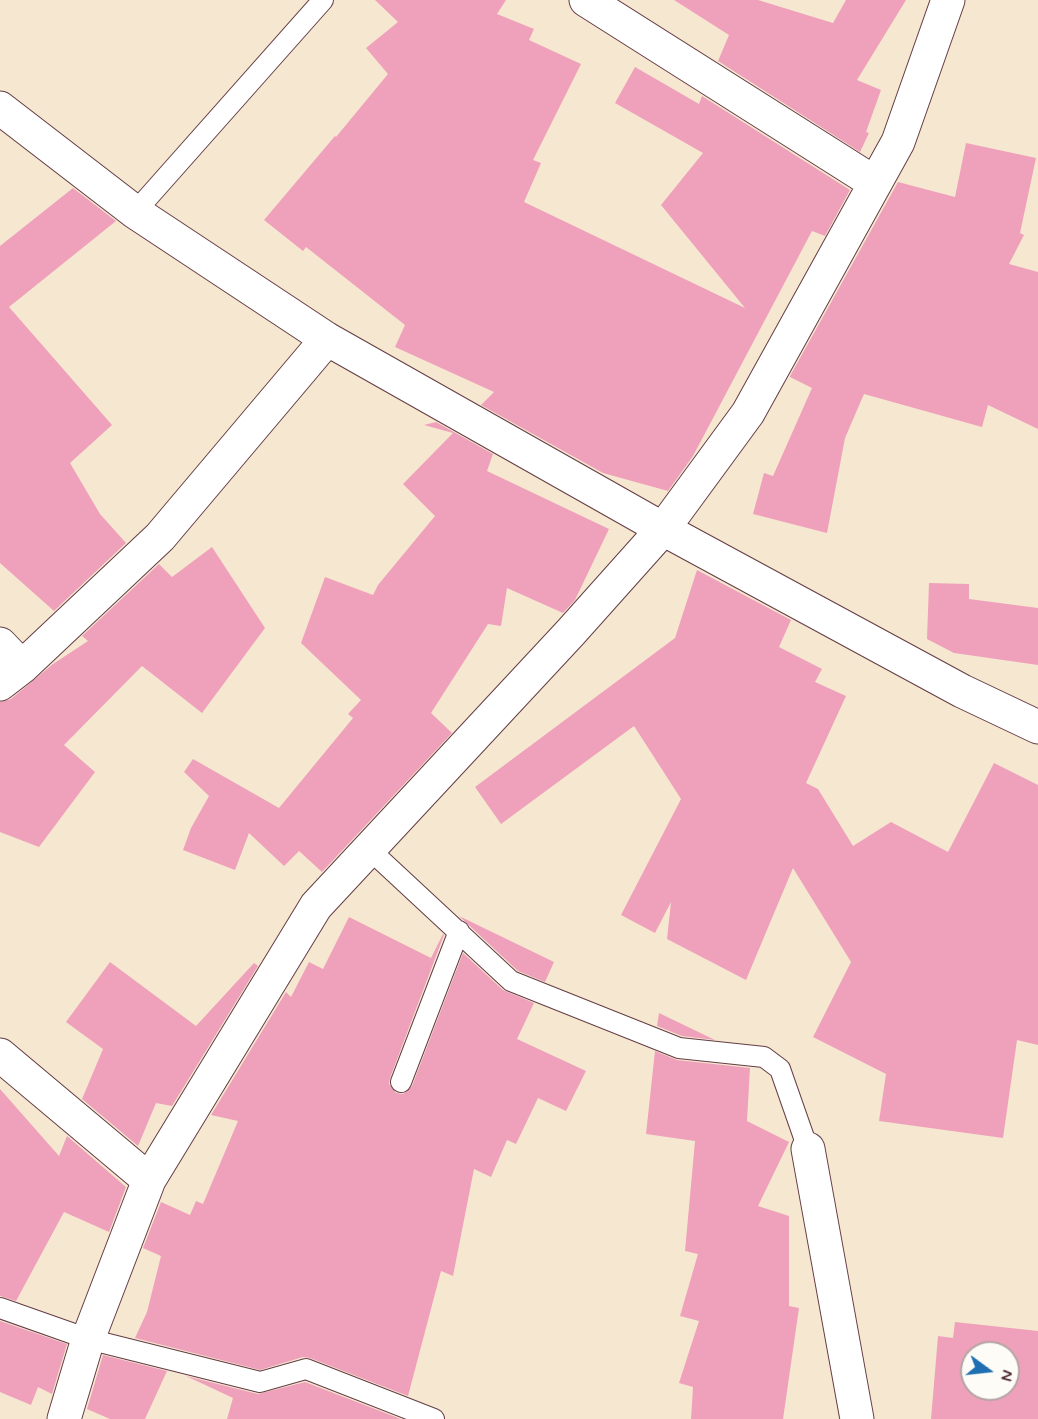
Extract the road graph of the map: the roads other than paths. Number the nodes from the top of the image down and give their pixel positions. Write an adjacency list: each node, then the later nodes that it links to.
1 (323, 0): 6 (lane)
2 (586, 0): 5 (street)
3 (948, 0): 5 (street)
4 (0, 108): 6 (street)
5 (875, 183): 8 (street)
6 (135, 212): 7 (street)
7 (327, 339): 8 (street); 9 (street)
8 (663, 529): 10 (street); 11 (street)
9 (7, 665)
10 (1038, 727)
11 (369, 849): 12 (lane); 16 (street)
12 (459, 931): 14 (lane); 15 (lane)
13 (0, 1055): 16 (street)
14 (401, 1082)
15 (808, 1149): 21 (street)
16 (149, 1180): 18 (street)
17 (0, 1308): 18 (lane)
18 (88, 1339): 19 (street); 20 (lane)
19 (64, 1419)
20 (434, 1419)
21 (856, 1419)

